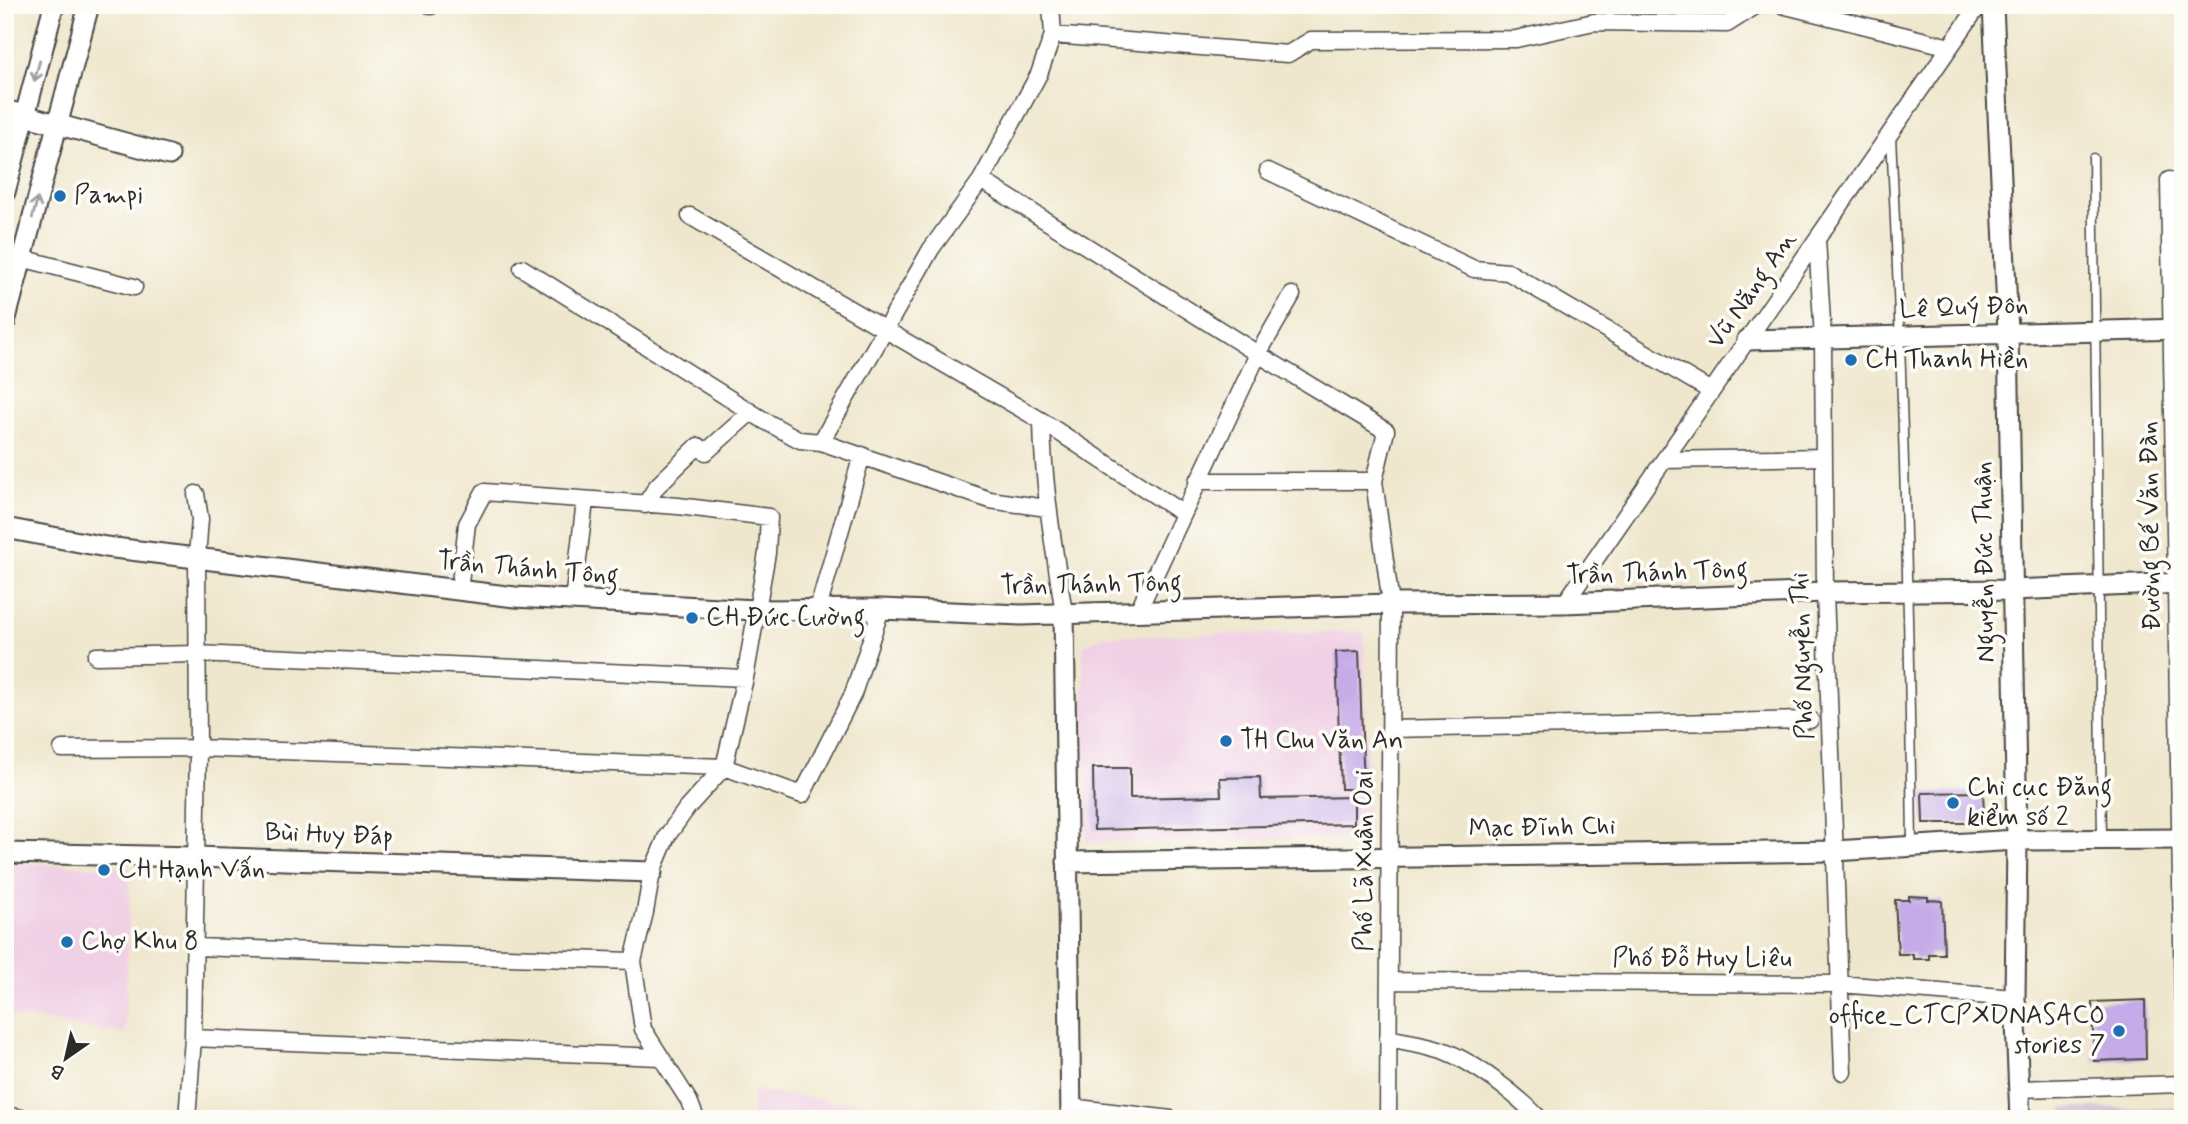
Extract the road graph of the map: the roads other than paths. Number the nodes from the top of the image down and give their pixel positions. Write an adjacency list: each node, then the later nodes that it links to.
1 (54, 5): 11 (street, one-way to 11)
2 (89, 5): 12 (street)
3 (1051, 5): 8 (street)
4 (1757, 5): 8 (street)
5 (1782, 5): 9 (street)
6 (1979, 5): 9 (street, Vũ Năng An)
7 (1993, 5): 30 (street, Nguyễn Đức Thuận)
8 (1053, 35): 17 (street)
9 (1950, 47): 13 (street, Vũ Năng An)
10 (5, 110): 11 (street)
11 (25, 114): 12 (street); 19 (street)
12 (57, 122): 14 (street); 22 (street, one-way to 12)
13 (1891, 132): 21 (street, Vũ Năng An); 31 (lane)
14 (169, 155)
15 (2093, 158): 28 (lane)
16 (1268, 171): 35 (street)
17 (981, 180): 27 (street); 34 (street)
18 (2169, 180): 29 (street, Đường Bế Văn Đàn)
19 (5, 192)
20 (690, 216): 27 (street)
21 (1817, 239): 32 (street, Phố Nguyễn Thi); 33 (street, Vũ Năng An)
22 (23, 255): 24 (street); 26 (street)
23 (522, 268): 36 (street)
24 (134, 287)
25 (1292, 295): 34 (street)
26 (5, 322)
27 (885, 330): 37 (street); 38 (street)
28 (2096, 330): 29 (street, Lê Quý Đôn); 30 (street, Lê Quý Đôn); 53 (lane)
29 (2177, 330): 41 (street, Đường Bế Văn Đàn)
30 (2008, 332): 31 (street, Lê Quý Đôn); 54 (street, Nguyễn Đức Thuận)
31 (1901, 336): 32 (street, Lê Quý Đôn); 56 (lane)
32 (1823, 339): 33 (street, Lê Quý Đôn); 40 (street, Phố Nguyễn Thi)
33 (1747, 340): 35 (street, Vũ Năng An)
34 (1258, 354): 43 (street); 44 (street)
35 (1711, 391): 42 (street, Vũ Năng An)
36 (751, 412): 38 (street); 47 (street)
37 (1042, 421): 48 (street); 49 (street)
38 (821, 442): 39 (street)
39 (862, 455): 48 (street); 61 (street)
40 (1824, 457): 42 (street); 57 (street, Phố Nguyễn Thi)
41 (2178, 457): 52 (street, Đường Bế Văn Đàn)
42 (1664, 460): 59 (street, Vũ Năng An)
43 (1197, 481): 44 (street); 49 (street)
44 (1374, 481): 60 (street, Phố Lã Xuân Oai)
45 (195, 494): 51 (street)
46 (585, 501): 47 (street); 55 (street); 58 (street)
47 (645, 505): 63 (street)
48 (1047, 508): 65 (street)
49 (1182, 513): 64 (street)
50 (5, 528): 51 (street, Trần Thánh Tông)
51 (197, 557): 55 (street, Trần Thánh Tông); 66 (street)
52 (2179, 583): 53 (street, Trần Thánh Tông); 74 (street, Đường Bế Văn Đàn)
53 (2099, 586): 54 (street, Trần Thánh Tông); 76 (lane)
54 (2011, 590): 56 (street, Trần Thánh Tông); 75 (street, Nguyễn Đức Thuận)
55 (458, 591): 58 (street, Trần Thánh Tông)
56 (1908, 591): 57 (street, Trần Thánh Tông); 77 (lane)
57 (1825, 592): 59 (street, Trần Thánh Tông); 78 (street, Phố Nguyễn Thi)
58 (573, 601): 63 (street, Trần Thánh Tông)
59 (1564, 603): 60 (street, Trần Thánh Tông)
60 (1391, 604): 64 (street, Trần Thánh Tông); 70 (street, Phố Lã Xuân Oai)
61 (818, 609): 62 (street, Trần Thánh Tông); 63 (street, Trần Thánh Tông)
62 (881, 609): 65 (street, Trần Thánh Tông); 73 (street)
63 (755, 610): 68 (street)
64 (1138, 611): 65 (street, Trần Thánh Tông)
65 (1064, 613): 82 (street)
66 (198, 654): 67 (street); 68 (street); 72 (street)
67 (96, 656)
68 (745, 678): 73 (street)
69 (1810, 720): 70 (street)
70 (1390, 729): 80 (street, Phố Lã Xuân Oai)
71 (62, 748): 72 (street)
72 (198, 748): 73 (street); 81 (street)
73 (724, 767): 83 (street)
74 (2181, 839): 76 (street, Mạc Đĩnh Chi); 85 (street, Đường Bế Văn Đàn)
75 (2017, 841): 76 (street, Mạc Đĩnh Chi); 77 (street, Mạc Đĩnh Chi); 90 (street, Nguyễn Đức Thuận)
76 (2102, 841)
77 (1912, 846): 78 (street, Mạc Đĩnh Chi)
78 (1835, 851): 80 (street, Mạc Đĩnh Chi); 88 (street, Phố Nguyễn Thi)
79 (5, 853): 81 (street, Bùi Huy Đáp)
80 (1389, 856): 82 (street, Mạc Đĩnh Chi); 87 (street, Phố Lã Xuân Oai)
81 (196, 857): 83 (street, Bùi Huy Đáp); 84 (street)
82 (1067, 862): 97 (street)
83 (652, 872): 86 (street)
84 (195, 947): 86 (street); 91 (street)
85 (2182, 953): 89 (street, Đường Bế Văn Đàn)
86 (633, 961): 93 (street)
87 (1388, 981): 88 (street, Phố Đỗ Huy Liêu); 92 (street, Phố Lã Xuân Oai)
88 (1839, 984): 90 (street, Phố Đỗ Huy Liêu); 94 (street, Phố Nguyễn Thi)
89 (2183, 998)
90 (2015, 999): 96 (street, Nguyễn Đức Thuận)
91 (193, 1038): 93 (street); 100 (street)
92 (1388, 1038): 103 (street, Phố Lã Xuân Oai); 104 (street)
93 (660, 1057): 101 (street)
94 (1843, 1072)
95 (2183, 1084): 96 (street)
96 (2020, 1088): 105 (street, Nguyễn Đức Thuận)
97 (1070, 1113): 102 (street)
98 (5, 1115): 99 (street)
99 (27, 1119)
100 (187, 1119)
101 (696, 1119)
102 (1171, 1119)
103 (1388, 1119)
104 (1540, 1119)
105 (2020, 1119)

